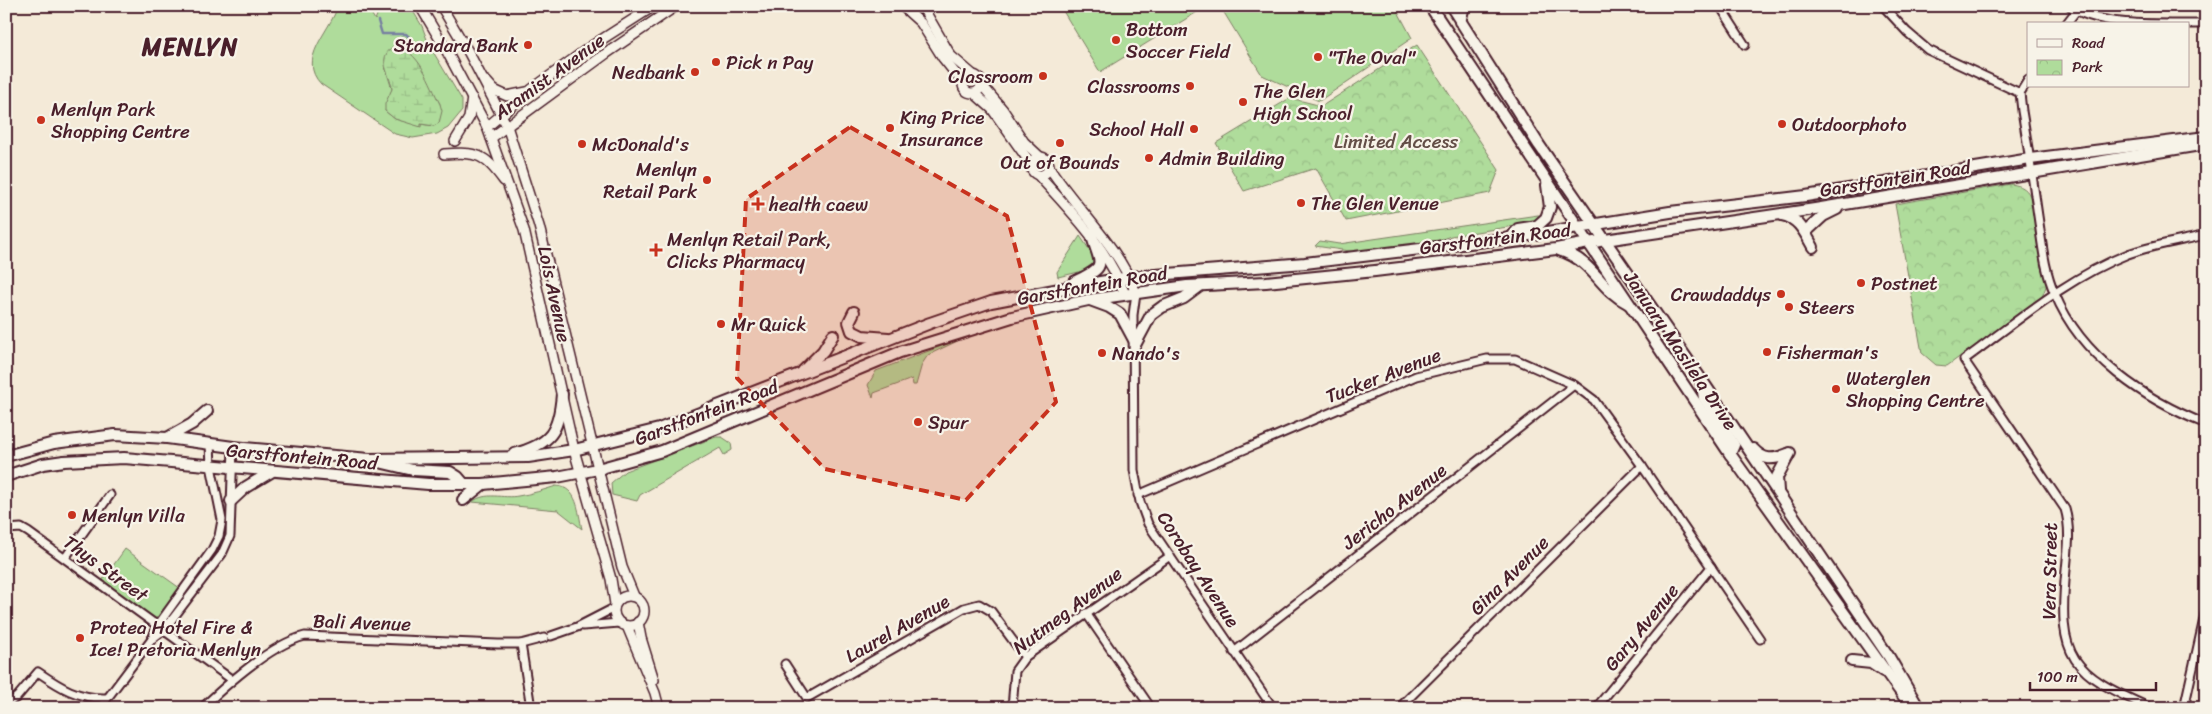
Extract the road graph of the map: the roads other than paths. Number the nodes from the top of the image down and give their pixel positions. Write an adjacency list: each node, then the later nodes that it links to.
1 (420, 6): 29 (street, Lois Avenue)
2 (442, 6): 22 (street, Lois Avenue)
3 (654, 6): 26 (street, Aramist Avenue)
4 (676, 6): 31 (street, Aramist Avenue)
5 (902, 6): 24 (street)
6 (922, 6): 21 (street, Corobay Avenue)
7 (1430, 6): 20 (main road, January Masilela Drive)
8 (1446, 6): 20 (main road)
9 (1451, 6): 14 (main road, January Masilela Drive)
10 (1464, 6): 14 (main road)
11 (1720, 6): 19 (street)
12 (1883, 6): 28 (street)
13 (2073, 8): 15 (street); 16 (street)
14 (1460, 22): 48 (main road, January Masilela Drive)
15 (2067, 22)
16 (2154, 22)
17 (2190, 23): 18 (street)
18 (2206, 24)
19 (1744, 45)
20 (1468, 63): 44 (main road, January Masilela Drive)
21 (972, 74): 24 (street); 25 (street, Corobay Avenue)
22 (480, 76): 26 (street); 30 (street, Lois Avenue)
23 (2027, 82): 28 (street)
24 (963, 83): 27 (street)
25 (981, 84): 27 (street); 38 (street, Corobay Avenue)
26 (532, 89): 30 (street, Aramist Avenue)
27 (974, 93): 40 (street)
28 (2020, 93): 39 (street)
29 (472, 98): 32 (street, Lois Avenue); 35 (street)
30 (501, 116): 31 (street, Lois Avenue); 32 (street, Aramist Avenue)
31 (507, 126): 34 (street, Aramist Avenue); 79 (street, Lois Avenue)
32 (487, 127): 34 (street, Lois Avenue)
33 (2206, 137): 39 (main road, Garstfontein Road)
34 (491, 138): 45 (street, Lois Avenue)
35 (455, 141)
36 (2206, 144): 42 (main road, Garstfontein Road)
37 (444, 154): 45 (street)
38 (1040, 157): 40 (street); 41 (street, Corobay Avenue)
39 (2030, 159): 42 (street); 48 (main road, Garstfontein Road)
40 (1031, 164): 43 (street)
41 (1049, 167): 43 (street); 58 (street, Corobay Avenue)
42 (2032, 173): 46 (main road, Garstfontein Road); 62 (street)
43 (1038, 175): 51 (street)
44 (1546, 182): 49 (main road, January Masilela Drive); 53 (main road)
45 (511, 191): 73 (street, Lois Avenue)
46 (1846, 204): 47 (main road, Garstfontein Road); 50 (main road)
47 (1775, 214): 54 (main road, Garstfontein Road); 56 (main road)
48 (1594, 224): 49 (main road, Garstfontein Road); 54 (main road, January Masilela Drive)
49 (1577, 226): 53 (main road, Garstfontein Road); 55 (main road, January Masilela Drive)
50 (1810, 228)
51 (1091, 233): 59 (street); 61 (main road)
52 (2206, 235): 62 (street)
53 (1511, 238): 58 (main road, Garstfontein Road)
54 (1606, 240): 55 (main road, Garstfontein Road); 71 (main road, January Masilela Drive)
55 (1589, 243): 57 (main road, Garstfontein Road); 65 (main road, January Masilela Drive)
56 (1813, 247)
57 (1556, 249): 60 (main road, Garstfontein Road); 65 (main road)
58 (1130, 277): 59 (main road, Garstfontein Road); 63 (street, Corobay Avenue)
59 (1119, 279): 61 (main road, Garstfontein Road); 63 (street)
60 (1200, 286): 63 (main road, Garstfontein Road); 69 (main road)
61 (1064, 288): 68 (main road, Garstfontein Road)
62 (2054, 293): 75 (street); 139 (street, Vera Street)
63 (1131, 294): 64 (main road, Garstfontein Road); 69 (street, Corobay Avenue)
64 (1088, 300): 69 (main road); 89 (main road, Garstfontein Road)
65 (1629, 304): 82 (main road, January Masilela Drive)
66 (854, 312): 68 (main road)
67 (833, 335): 70 (main road)
68 (890, 338): 70 (main road, Garstfontein Road)
69 (1135, 343): 96 (street, Corobay Avenue)
70 (799, 375): 79 (main road, Garstfontein Road)
71 (1701, 378): 76 (main road, January Masilela Drive); 82 (main road)
72 (1574, 385): 87 (street, Tucker Avenue); 96 (street, Tucker Avenue); 118 (street, Jericho Avenue)
73 (562, 394): 81 (street, Lois Avenue); 85 (main road)
74 (207, 411): 77 (main road)
75 (2206, 424)
76 (1735, 430): 92 (main road, January Masilela Drive); 98 (main road)
77 (167, 438): 78 (main road, Garstfontein Road); 83 (main road, Garstfontein Road)
78 (210, 444): 80 (main road, Garstfontein Road); 86 (street)
79 (592, 445): 81 (main road, Garstfontein Road); 89 (street, Lois Avenue)
80 (233, 447): 84 (main road, Garstfontein Road); 88 (street)
81 (574, 450): 85 (main road, Garstfontein Road); 91 (street, Lois Avenue)
82 (1730, 454): 101 (main road, January Masilela Drive)
83 (6, 456)
84 (369, 459): 85 (main road, Garstfontein Road); 94 (main road)
85 (498, 459)
86 (211, 466): 88 (main road, Garstfontein Road); 93 (main road, Garstfontein Road); 113 (street)
87 (1642, 466): 105 (street, Tucker Avenue); 135 (street, Gina Avenue)
88 (232, 469): 90 (main road, Garstfontein Road); 100 (street)
89 (598, 469): 91 (main road, Garstfontein Road); 106 (street, Lois Avenue)
90 (272, 472): 94 (main road, Garstfontein Road); 100 (main road)
91 (580, 472): 95 (main road, Garstfontein Road); 107 (street, Lois Avenue)
92 (1764, 472): 98 (main road, January Masilela Drive); 101 (main road)
93 (6, 476)
94 (464, 484): 95 (main road, Garstfontein Road)
95 (483, 484): 99 (main road)
96 (1138, 494): 103 (street, Corobay Avenue)
97 (110, 495): 104 (street)
98 (1780, 498): 110 (main road, January Masilela Drive)
99 (463, 500)
100 (230, 501): 113 (street)
101 (1772, 511): 117 (main road, January Masilela Drive)
102 (6, 529): 104 (street, Thys Street)
103 (1170, 556): 109 (street, Nutmeg Avenue); 118 (street, Corobay Avenue)
104 (65, 558): 113 (street, Thys Street)
105 (1711, 567): 115 (street, Tucker Avenue); 136 (street, Gary Avenue)
106 (634, 596): 107 (street); 111 (street)
107 (614, 606): 112 (street); 114 (street, Bali Avenue)
108 (2206, 610): 140 (street)
109 (1086, 613): 119 (street, Nutmeg Avenue); 133 (street)
110 (1864, 621): 117 (main road); 120 (main road, January Masilela Drive)
111 (638, 622): 112 (street); 122 (street)
112 (623, 624): 114 (street, Bali Avenue); 122 (street)
113 (161, 627): 125 (street, Thys Street); 126 (street)
114 (577, 627): 116 (street, Bali Avenue)
115 (1760, 639)
116 (521, 644): 125 (street, Bali Avenue); 130 (street)
117 (1867, 645): 120 (main road); 124 (main road, January Masilela Drive)
118 (1234, 652): 134 (street, Corobay Avenue)
119 (1025, 657): 123 (street, Laurel Avenue); 132 (street, Nutmeg Avenue)
120 (1889, 657): 138 (main road, January Masilela Drive)
121 (1852, 661): 124 (main road)
122 (646, 662): 131 (street)
123 (784, 664)
124 (1888, 674): 137 (main road, January Masilela Drive)
125 (231, 680): 129 (street, Bali Avenue)
126 (107, 698): 127 (street); 128 (street)
127 (6, 704)
128 (100, 708)
129 (202, 708)
130 (531, 708)
131 (659, 708)
132 (1012, 708)
133 (1151, 708)
134 (1273, 708)
135 (1399, 708)
136 (1596, 708)
137 (1912, 708)
138 (1919, 708)
139 (2151, 708)
140 (2184, 708)

